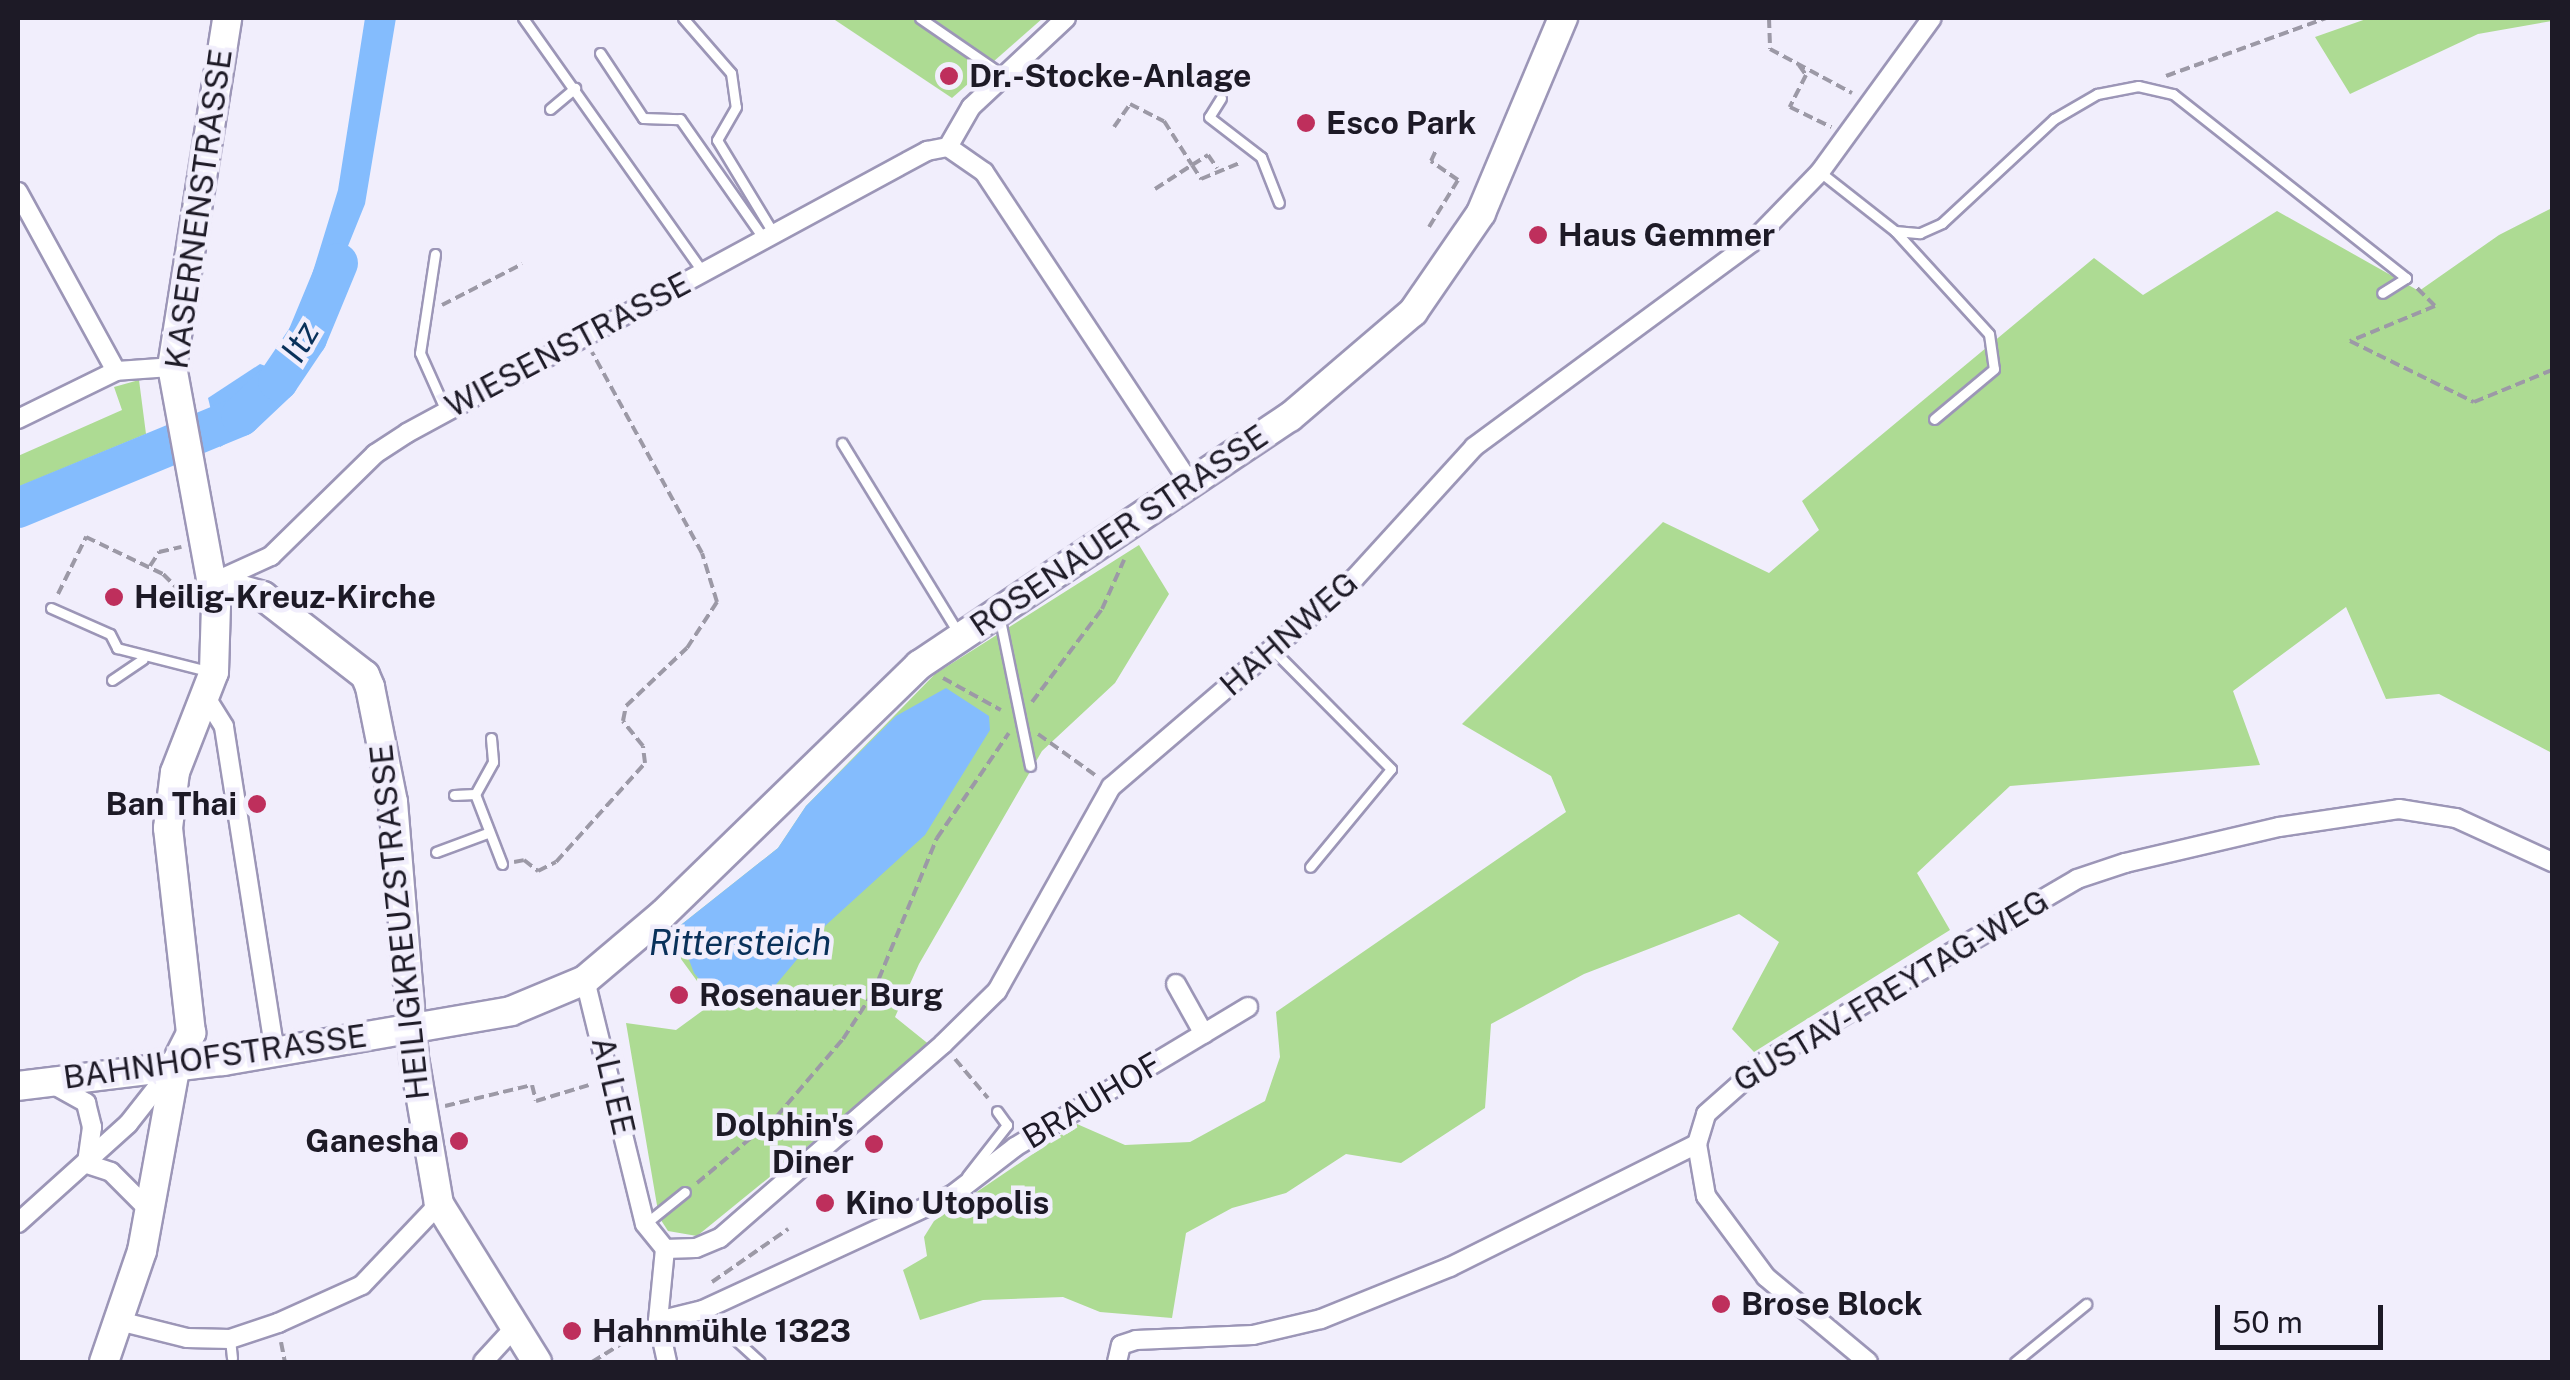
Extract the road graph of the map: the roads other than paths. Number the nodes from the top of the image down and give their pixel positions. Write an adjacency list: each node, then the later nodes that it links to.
1 (227, 18): 23 (street, KASERNENSTRASSE)
2 (524, 18): 10 (lane)
3 (684, 18): 18 (lane)
4 (920, 18): 9 (lane)
5 (1066, 18): 9 (street)
6 (1562, 18): 28 (street, ROSENAUER STRASSE)
7 (1932, 18): 14 (street, HAHNWEG)
8 (600, 54): 18 (lane)
9 (1003, 75): 13 (street)
10 (575, 88): 12 (lane); 20 (lane)
11 (1221, 98): 16 (lane)
12 (550, 109)
13 (948, 147): 18 (street, WIESENSTRASSE); 28 (street)
14 (1820, 172): 17 (lane); 33 (street, HAHNWEG)
15 (18, 192): 22 (street)
16 (1279, 203)
17 (1895, 232): 21 (lane); 26 (lane)
18 (769, 236): 20 (street, WIESENSTRASSE)
19 (435, 254): 24 (lane)
20 (703, 272): 24 (street, WIESENSTRASSE)
21 (2382, 293)
22 (116, 371): 23 (street); 25 (street)
23 (173, 378): 29 (street, KASERNENSTRASSE)
24 (446, 411): 29 (street, WIESENSTRASSE)
25 (18, 419)
26 (1934, 419)
27 (842, 443): 32 (lane)
28 (1191, 485): 31 (street, ROSENAUER STRASSE)
29 (215, 595): 36 (street, KASERNENSTRASSE); 49 (street, HEILIGKREUZSTRASSE)
30 (51, 608): 34 (lane)
31 (998, 613): 32 (street, ROSENAUER STRASSE); 38 (lane)
32 (960, 636): 46 (street, ROSENAUER STRASSE)
33 (1272, 649): 45 (lane); 63 (street, HAHNWEG)
34 (143, 659): 35 (lane); 36 (lane)
35 (112, 680)
36 (210, 684): 51 (street); 52 (street, KASERNENSTRASSE)
37 (491, 738): 40 (lane)
38 (1030, 766)
39 (454, 794): 40 (lane)
40 (475, 794): 41 (lane)
41 (487, 833): 42 (lane); 44 (lane)
42 (436, 852)
43 (2552, 862): 55 (street, GUSTAV-FREYTAG-WEG)
44 (502, 864)
45 (1310, 867)
46 (585, 980): 49 (street); 62 (street, ALLEE)
47 (1176, 984): 50 (street)
48 (1248, 1007): 50 (street, BRAUHOF)
49 (412, 1027): 51 (street, BAHNHOFSTRASSE); 59 (street, HEILIGKREUZSTRASSE)
50 (1204, 1034): 58 (street, BRAUHOF)
51 (275, 1052): 52 (street, BAHNHOFSTRASSE)
52 (176, 1063): 53 (street, BAHNHOFSTRASSE); 56 (street); 60 (street, KASERNENSTRASSE)
53 (30, 1083): 56 (street)
54 (997, 1110): 58 (lane)
55 (1696, 1144): 74 (street); 75 (street)
56 (87, 1164): 60 (street); 61 (street)
57 (686, 1192): 62 (lane)
58 (954, 1194): 65 (street, BRAUHOF)
59 (439, 1204): 67 (street); 68 (street, HEILIGKREUZSTRASSE)
60 (150, 1211): 67 (street, KASERNENSTRASSE)
61 (18, 1223)
62 (645, 1224): 63 (street, ALLEE)
63 (666, 1248): 66 (street)
64 (2086, 1304): 76 (lane)
65 (704, 1310): 66 (street, BRAUHOF); 73 (lane)
66 (658, 1321): 72 (street)
67 (123, 1322): 69 (street, KASERNENSTRASSE)
68 (516, 1326): 70 (street); 71 (street, HEILIGKREUZSTRASSE)
69 (104, 1362)
70 (483, 1362)
71 (537, 1362)
72 (667, 1362)
73 (760, 1362)
74 (1117, 1362)
75 (1868, 1362)
76 (2016, 1362)

